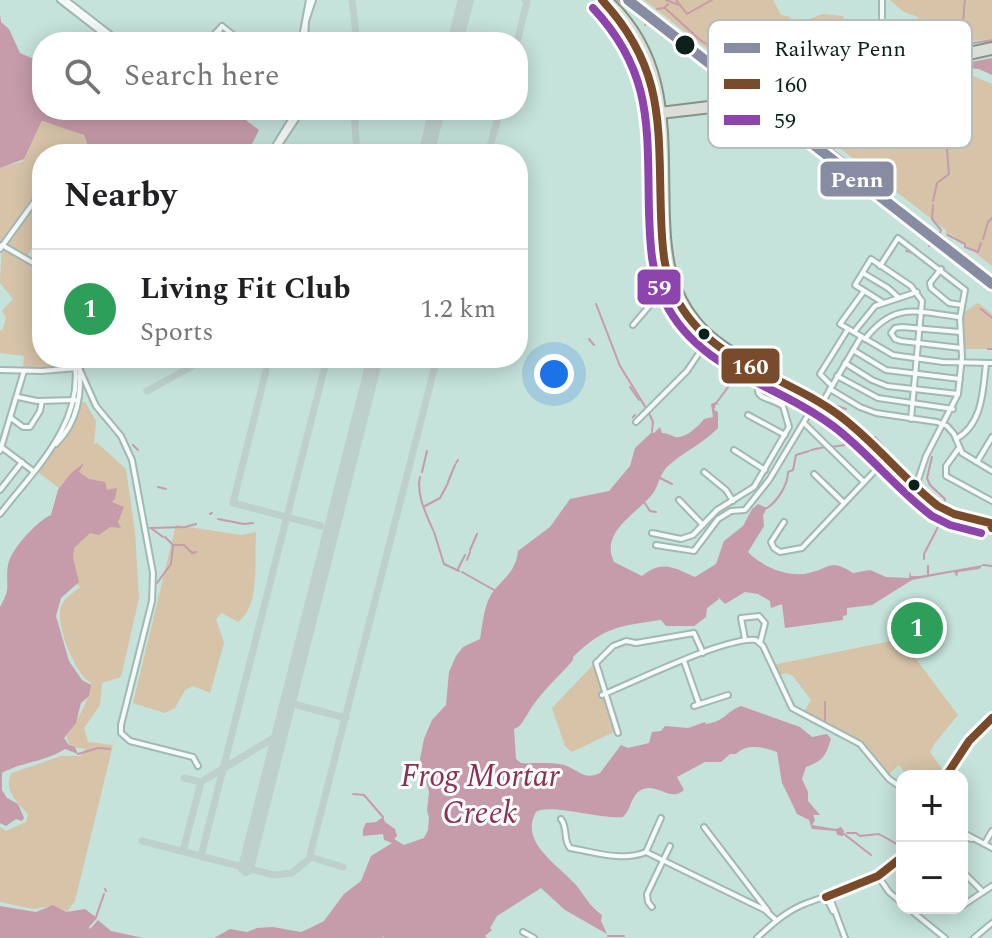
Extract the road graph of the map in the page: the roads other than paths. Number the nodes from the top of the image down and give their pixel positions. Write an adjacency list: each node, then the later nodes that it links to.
1 (63, 0): 7 (street)
2 (311, 0): 8 (street)
3 (602, 0): 16 (main road)
4 (609, 0): 11 (main road)
5 (882, 0): 6 (street)
6 (883, 20)
7 (104, 32)
8 (304, 32)
9 (992, 48): 10 (main road)
10 (972, 52)
11 (660, 91): 13 (main road); 16 (main road)
12 (708, 106): 13 (main road)
13 (695, 107): 16 (main road)
14 (708, 108): 15 (main road)
15 (686, 112): 16 (main road); 18 (main road)
16 (660, 113): 18 (main road); 26 (main road)
17 (294, 120): 19 (street)
18 (663, 128): 26 (main road)
19 (279, 144)
20 (32, 205): 21 (street)
21 (1, 247): 22 (street)
22 (32, 263)
23 (880, 266): 24 (street); 25 (street); 28 (street)
24 (941, 269): 31 (street); 31 (street)
25 (863, 273): 27 (street); 29 (street)
26 (672, 280): 34 (street); 38 (main road)
27 (864, 291): 30 (street); 36 (street)
28 (917, 292): 29 (street); 32 (street)
29 (898, 297): 30 (street)
30 (882, 302): 36 (street)
31 (962, 305): 33 (street)
32 (923, 314): 33 (street); 35 (street); 39 (street)
33 (960, 318): 37 (street)
34 (633, 325)
35 (921, 329): 37 (street); 40 (street); 40 (street)
36 (851, 331): 39 (street); 54 (street)
37 (960, 332): 41 (street)
38 (710, 338): 50 (main road); 66 (street)
39 (863, 338): 42 (street); 43 (street)
40 (919, 343): 41 (street); 43 (street)
41 (961, 348): 45 (street)
42 (853, 350): 44 (street); 51 (street)
43 (917, 359): 45 (street); 51 (street)
44 (845, 363): 52 (street); 55 (street)
45 (962, 363): 46 (street); 53 (street)
46 (989, 363): 71 (street)
47 (78, 368): 49 (street); 58 (street); 74 (street); 105 (street)
48 (0, 370): 49 (street)
49 (24, 371): 57 (street)
50 (764, 372): 60 (main road); 69 (street)
51 (916, 374): 53 (street); 55 (street)
52 (837, 376): 54 (street); 61 (street)
53 (960, 379): 56 (street)
54 (831, 387): 60 (street); 65 (street)
55 (914, 390): 56 (street); 61 (street)
56 (958, 394): 62 (street)
57 (17, 397): 59 (street); 64 (street)
58 (75, 400): 59 (street); 74 (street)
59 (42, 401): 64 (street)
60 (820, 402): 67 (street); 76 (main road)
61 (913, 404): 62 (street); 65 (street)
62 (953, 409): 68 (street)
63 (748, 415): 69 (street)
64 (11, 418): 72 (street)
65 (911, 419): 68 (street)
66 (636, 422)
67 (804, 423): 84 (street); 96 (street)
68 (943, 424): 71 (street); 85 (street)
69 (785, 435): 79 (street)
70 (992, 437): 78 (street)
71 (956, 439): 73 (street)
72 (1, 448): 77 (street)
73 (959, 448): 78 (street); 89 (street)
74 (51, 449): 80 (street)
75 (734, 450): 79 (street)
76 (887, 458): 84 (street); 85 (main road)
77 (22, 462): 80 (street); 86 (street)
78 (977, 462): 81 (street)
79 (765, 470): 88 (street)
80 (33, 471): 91 (street)
81 (992, 471)
82 (704, 472): 88 (street)
83 (814, 474): 90 (street)
84 (864, 482): 90 (street)
85 (916, 486): 94 (main road)
86 (0, 490)
87 (679, 500): 93 (street)
88 (733, 501): 93 (street)
89 (992, 501)
90 (844, 503): 92 (street)
91 (0, 514)
92 (784, 522)
93 (703, 525): 95 (street)
94 (992, 526)
95 (652, 533)
96 (656, 545)
97 (745, 639): 98 (street); 98 (street); 99 (street)
98 (760, 643): 107 (street)
99 (703, 653): 100 (street); 101 (street)
100 (684, 661): 101 (street); 102 (street)
101 (603, 695): 104 (street)
102 (728, 695)
103 (992, 718): 106 (street)
104 (618, 733)
105 (198, 766)
106 (950, 770)
107 (896, 784)
108 (661, 818): 116 (street)
109 (561, 819): 116 (street)
110 (704, 827): 127 (street)
111 (992, 831): 113 (street)
112 (968, 837): 113 (street)
113 (985, 843): 115 (street)
114 (670, 846): 117 (street)
115 (992, 848)
116 (646, 852): 117 (street)
117 (663, 860): 126 (street); 127 (street)
118 (896, 862): 119 (street)
119 (878, 876): 123 (street); 124 (street)
120 (968, 877): 122 (street)
121 (992, 886): 122 (street)
122 (983, 892): 125 (street)
123 (828, 896): 129 (street); 135 (street)
124 (896, 898)
125 (968, 902)
126 (652, 907)
127 (769, 913): 129 (street)
128 (915, 914): 136 (street)
129 (776, 920): 134 (street)
130 (990, 924): 132 (street); 137 (street)
131 (523, 932): 133 (street)
132 (992, 933)
133 (534, 938)
134 (757, 938)
135 (845, 938)
136 (945, 938)
137 (974, 938)

